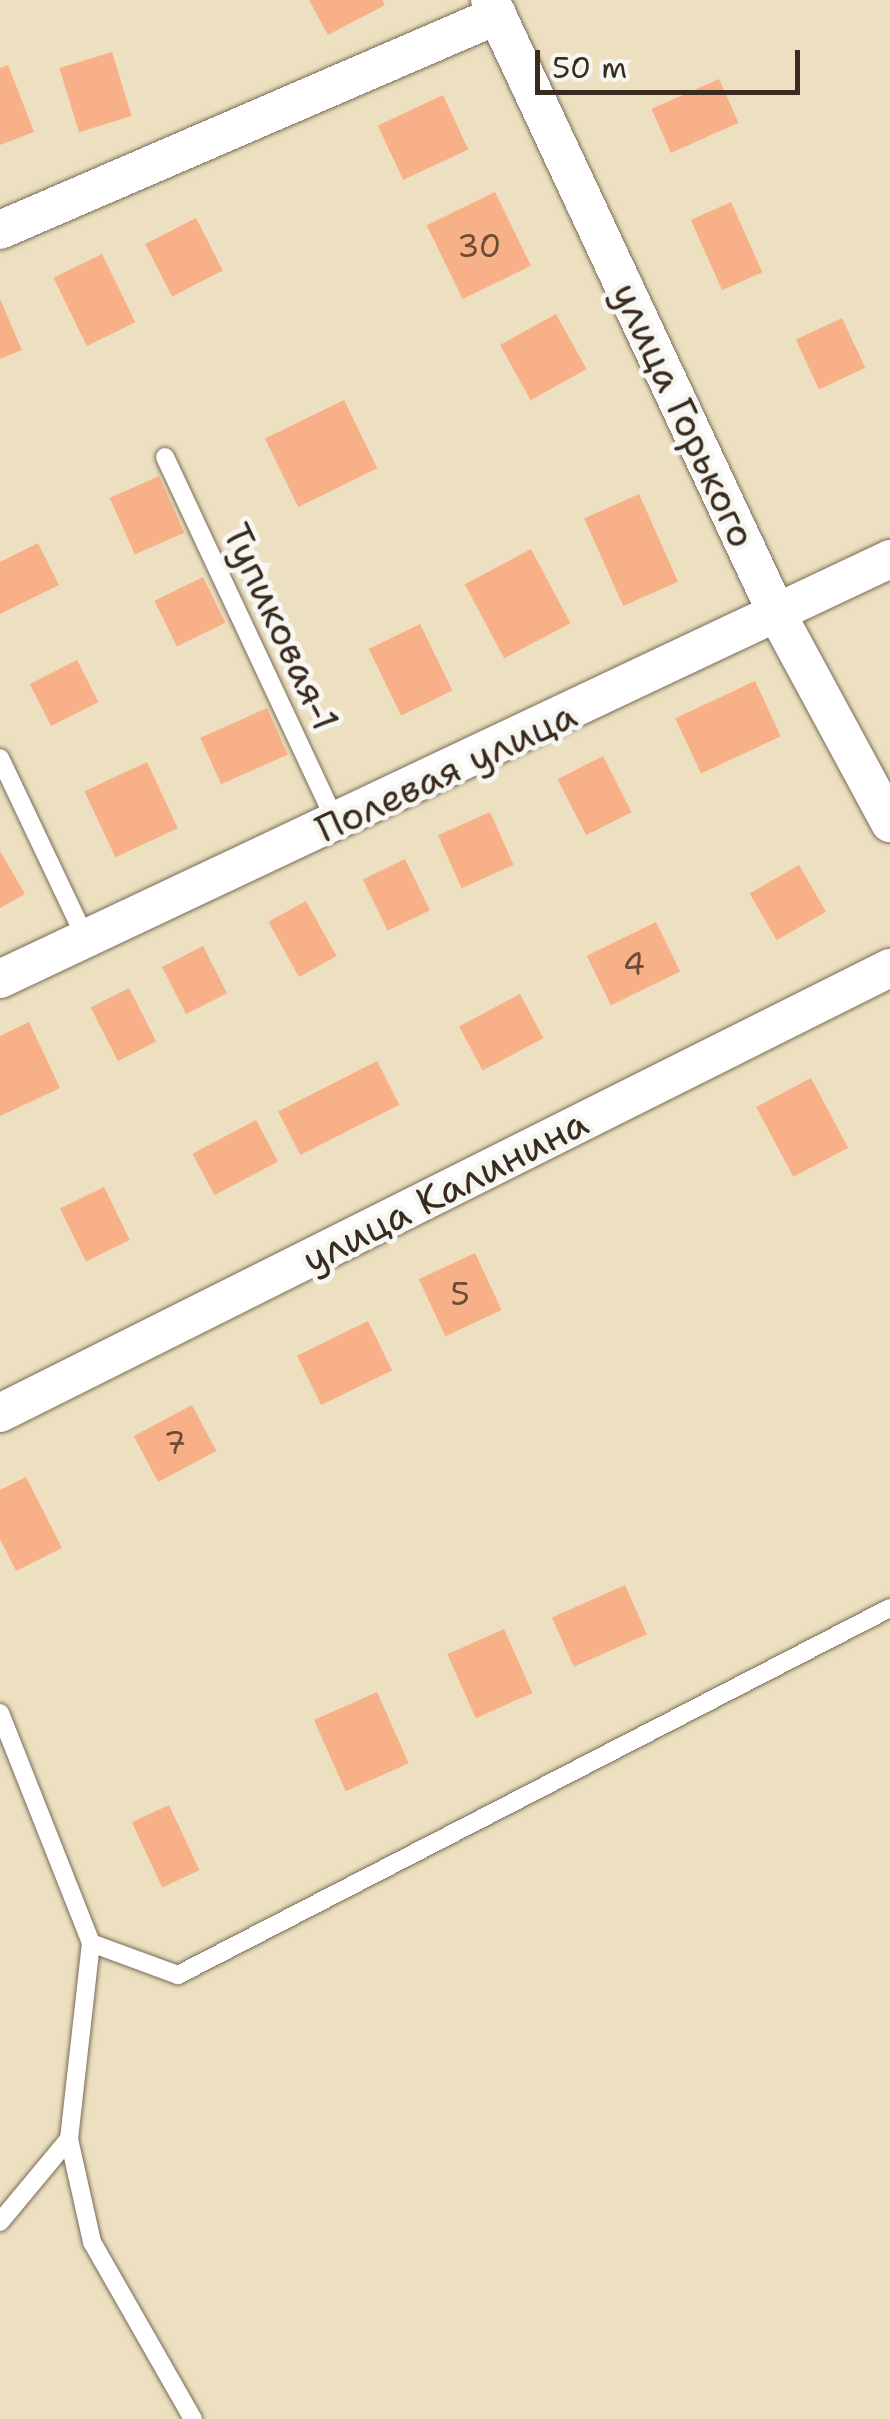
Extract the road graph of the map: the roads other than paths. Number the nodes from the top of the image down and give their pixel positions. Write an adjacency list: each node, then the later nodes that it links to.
1 (494, 8): 2 (street); 5 (street, улица Горького)
2 (0, 230)
3 (165, 458): 8 (lane, Тупиковая-1)
4 (890, 559): 5 (street, Полевая улица)
5 (777, 614): 7 (street, улица Горького); 8 (street, Полевая улица)
6 (0, 758): 9 (lane)
7 (890, 823)
8 (337, 825): 9 (street, Полевая улица)
9 (86, 939): 11 (street, Полевая улица)
10 (890, 968): 12 (street, улица Калинина)
11 (0, 980)
12 (0, 1413)
13 (890, 1608): 15 (lane)
14 (0, 1713): 15 (lane)
15 (91, 1942): 16 (lane)
16 (68, 2138): 17 (lane); 18 (lane)
17 (0, 2222)
18 (192, 2419)

